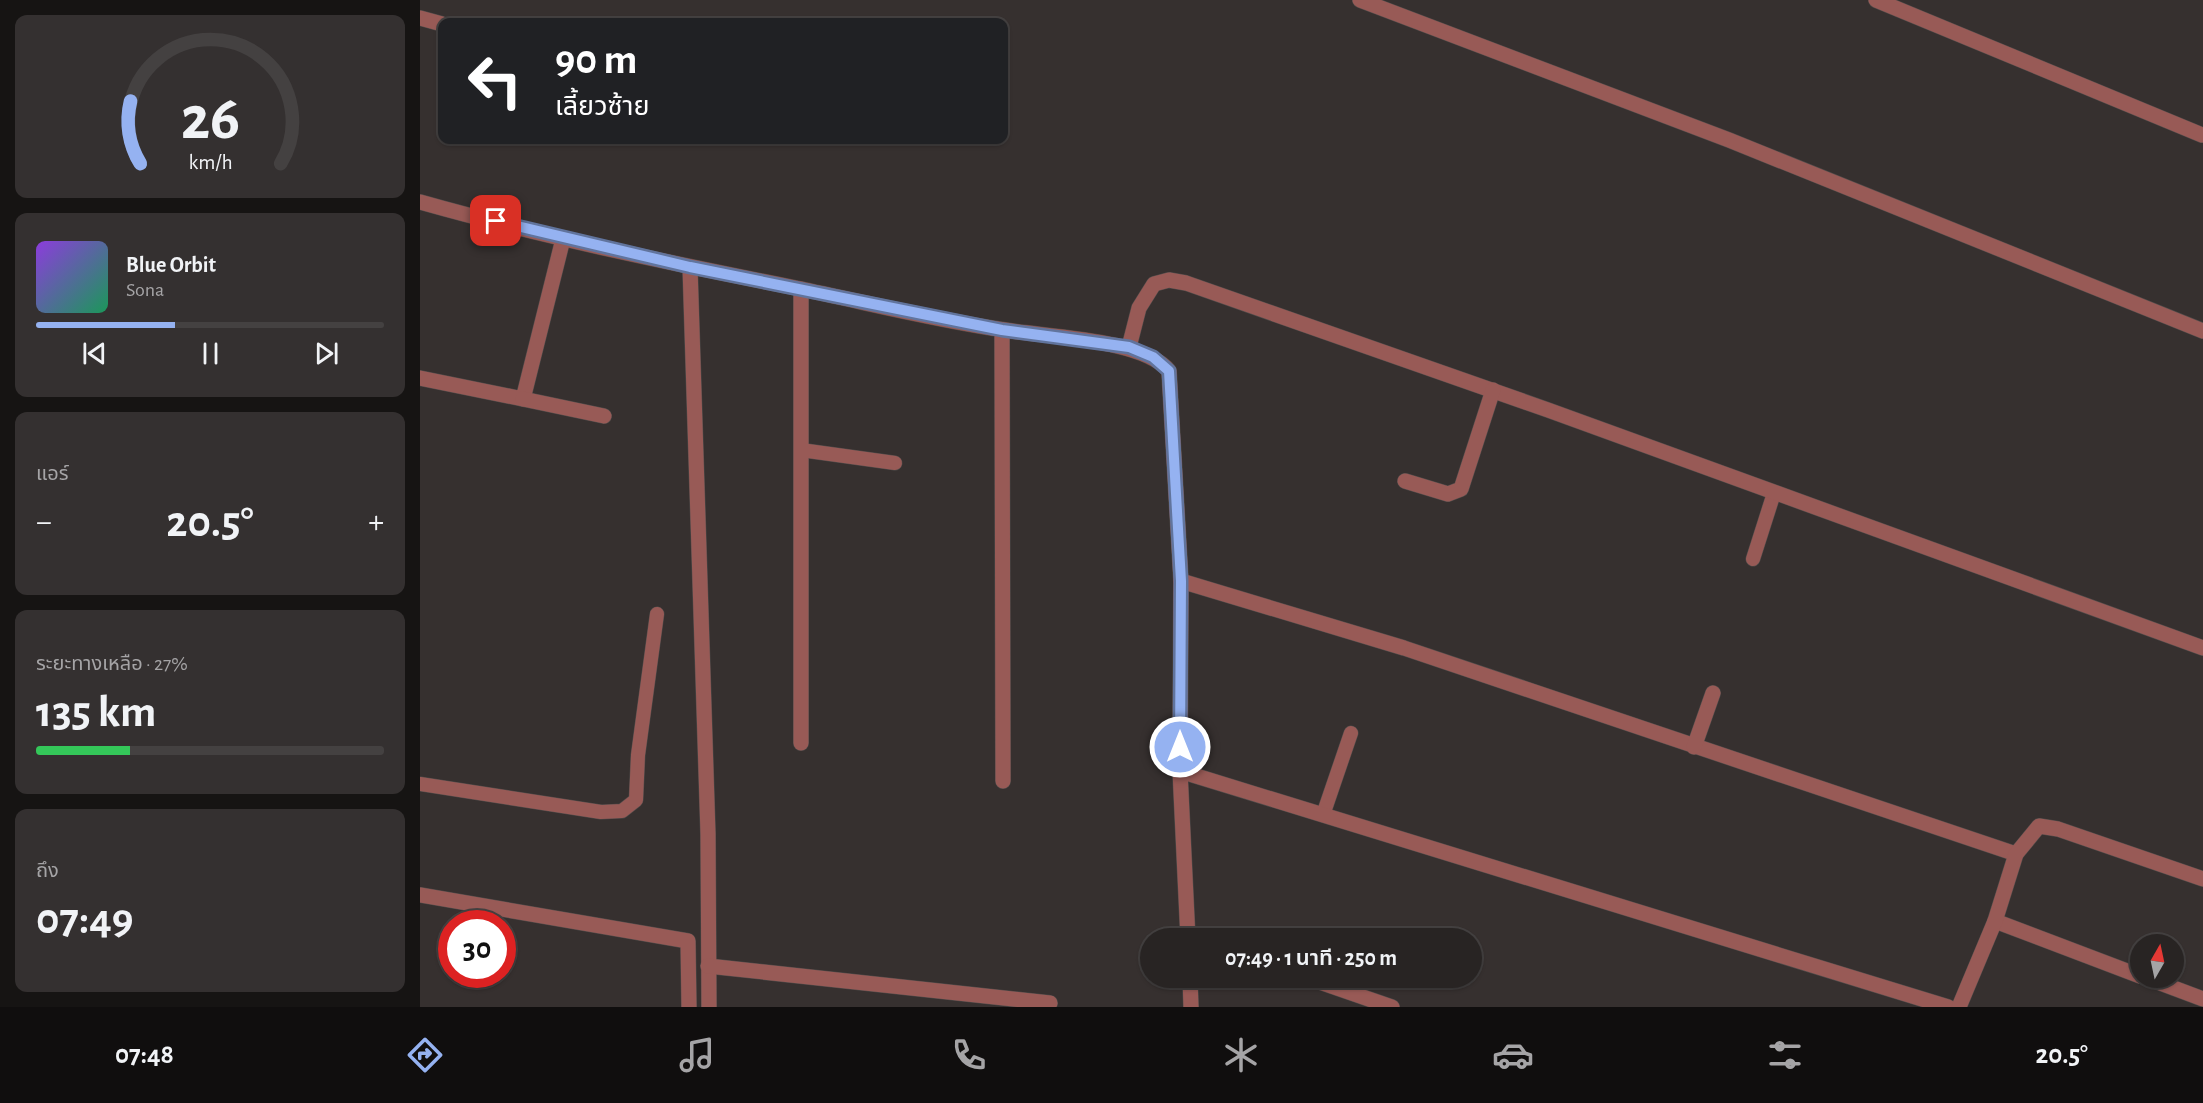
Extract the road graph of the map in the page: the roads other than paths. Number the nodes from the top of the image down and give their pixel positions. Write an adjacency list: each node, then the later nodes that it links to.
1 (1360, 0): 11 (street)
2 (1876, 0): 5 (street)
3 (420, 18): 4 (street)
4 (438, 23)
5 (2202, 135)
6 (420, 202): 7 (street)
7 (563, 239): 8 (street); 15 (street)
8 (690, 267): 9 (street); 38 (street)
9 (801, 289): 10 (street); 17 (street)
10 (1002, 330): 12 (street); 30 (street)
11 (2203, 332)
12 (1129, 347): 14 (street); 22 (street)
13 (420, 378): 15 (street)
14 (1493, 390): 19 (street); 20 (street)
15 (523, 399): 16 (street)
16 (604, 416)
17 (801, 450): 18 (lane); 27 (street)
18 (895, 463)
19 (1406, 481)
20 (1774, 493): 21 (lane); 24 (street)
21 (1753, 559)
22 (1181, 581): 28 (street); 29 (street)
23 (657, 614): 31 (lane)
24 (2203, 648)
25 (1713, 693): 28 (street)
26 (1351, 733): 32 (lane)
27 (801, 743)
28 (1694, 747): 33 (street)
29 (1180, 771): 32 (street); 37 (street)
30 (1003, 781)
31 (420, 784)
32 (1323, 815): 49 (street)
33 (2016, 854): 34 (street); 36 (street)
34 (2203, 879)
35 (420, 895): 45 (street)
36 (1995, 921): 39 (street); 50 (street)
37 (1189, 928)
38 (708, 966): 44 (street); 46 (street)
39 (2130, 972)
40 (1190, 988): 47 (street)
41 (1337, 988): 48 (street)
42 (2174, 988): 43 (street)
43 (2203, 999)
44 (1050, 1003)
45 (688, 1007)
46 (709, 1007)
47 (1191, 1007)
48 (1392, 1007)
49 (1948, 1007)
50 (1959, 1007)

